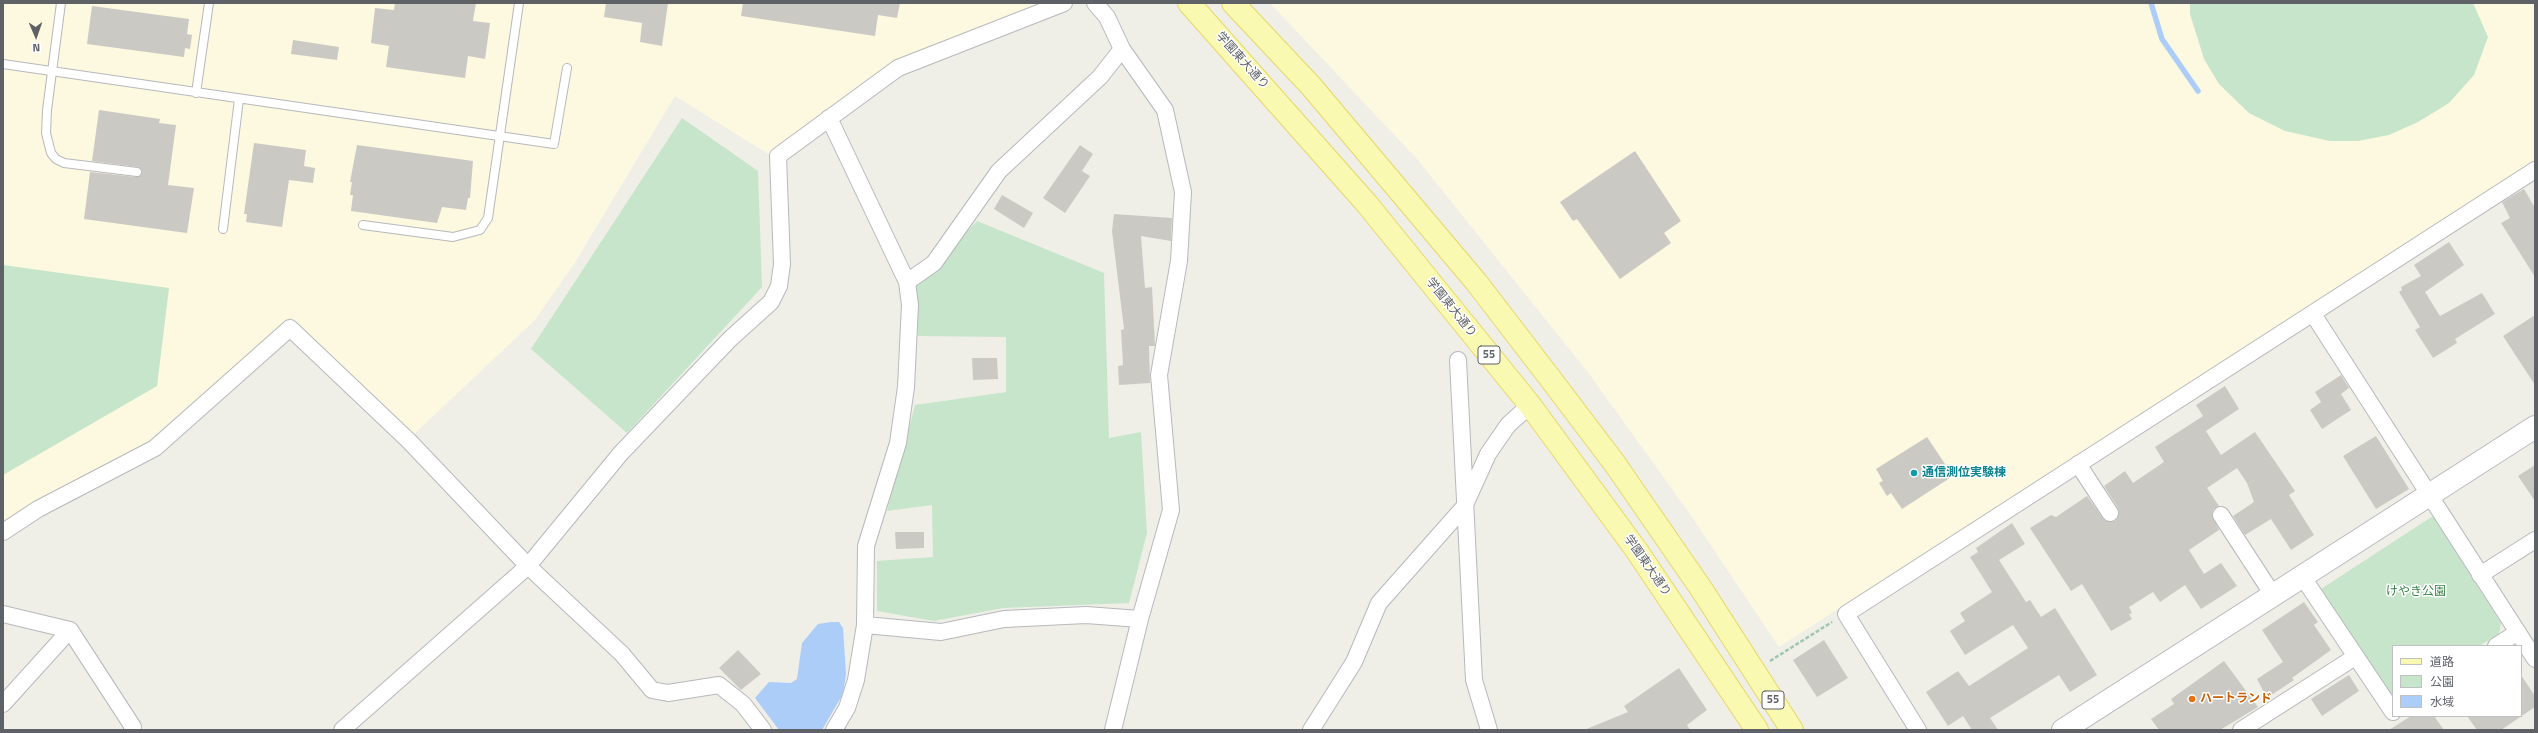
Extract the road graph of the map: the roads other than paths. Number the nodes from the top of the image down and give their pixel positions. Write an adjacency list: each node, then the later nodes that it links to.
1 (61, 3): 11 (lane)
2 (209, 3): 12 (lane)
3 (519, 3): 15 (lane)
4 (1064, 3): 14 (street)
5 (1095, 3): 8 (street)
6 (1190, 3): 23 (main road, 学園東大通り / 55)
7 (1233, 3): 54 (main road, 55)
8 (1122, 49): 20 (street); 37 (street)
9 (3, 64): 11 (lane)
10 (567, 68): 15 (lane)
11 (51, 72): 12 (lane); 17 (lane)
12 (196, 93): 13 (lane)
13 (239, 99): 15 (lane); 19 (lane)
14 (830, 118): 20 (street); 32 (street)
15 (499, 136): 18 (lane)
16 (2535, 170): 21 (street)
17 (137, 172)
18 (363, 225)
19 (223, 229)
20 (907, 282): 38 (street)
21 (2313, 314): 25 (street); 26 (street)
22 (1458, 360): 27 (street)
23 (1530, 405): 27 (street); 53 (main road, 学園東大通り / 55)
24 (2535, 427): 26 (street)
25 (2078, 464): 28 (street); 55 (street)
26 (2428, 496): 33 (street); 34 (street)
27 (1464, 507): 51 (street); 52 (street)
28 (2110, 513)
29 (2221, 514): 35 (street)
30 (3, 532): 32 (street)
31 (2535, 540): 33 (street)
32 (528, 566): 47 (street); 48 (street)
33 (2480, 575): 40 (street)
34 (2302, 576): 35 (street); 42 (street)
35 (2273, 595): 56 (street)
36 (3, 614): 39 (street)
37 (1140, 619): 38 (street); 50 (street)
38 (865, 625): 49 (street)
39 (70, 630): 44 (street); 46 (street)
40 (2518, 632): 41 (street); 43 (street)
41 (2498, 645)
42 (2355, 657): 45 (street); 57 (street)
43 (2535, 659)
44 (3, 704)
45 (2392, 711)
46 (132, 730)
47 (342, 730)
48 (764, 730)
49 (834, 730)
50 (1113, 730)
51 (1311, 730)
52 (1489, 730)
53 (1757, 730)
54 (1792, 730)
55 (1918, 730)
56 (2064, 730)
57 (2241, 730)

